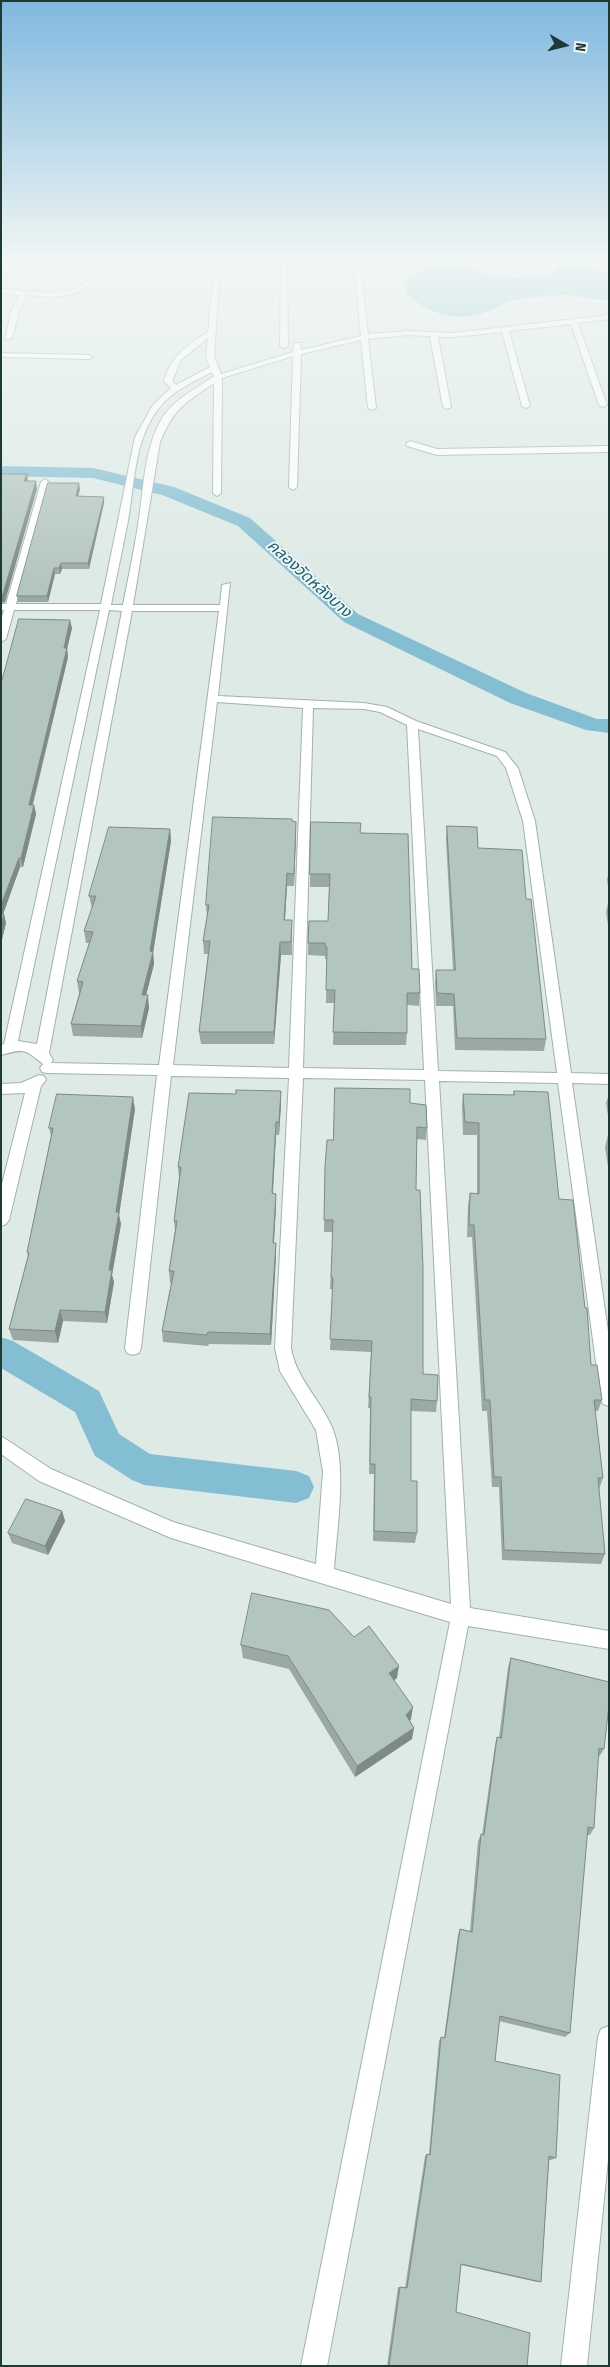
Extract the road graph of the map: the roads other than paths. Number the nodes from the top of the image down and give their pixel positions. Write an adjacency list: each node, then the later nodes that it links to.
1 (174, 366): 10 (street)
2 (252, 366): 9 (street)
3 (297, 366): 20 (street)
4 (368, 366): 14 (street)
5 (440, 366): 12 (street)
6 (515, 366): 13 (street)
7 (590, 366): 11 (street)
8 (217, 367): 9 (street); 10 (street)
9 (218, 377): 16 (street); 21 (street)
10 (176, 389): 15 (street)
11 (603, 405)
12 (447, 406)
13 (526, 406)
14 (372, 408)
15 (137, 442): 16 (street); 23 (street)
16 (156, 442): 22 (street)
17 (410, 444): 18 (street)
18 (609, 449)
19 (45, 482): 25 (street)
20 (293, 486)
21 (217, 493)
22 (141, 537): 23 (street); 27 (street)
23 (120, 538): 26 (street)
24 (227, 585): 28 (street)
25 (6, 607): 26 (street); 29 (street)
26 (105, 608): 27 (street); 33 (street)
27 (128, 608): 28 (street); 33 (street)
28 (224, 608): 30 (street)
29 (1, 639)
30 (213, 699): 31 (street); 37 (street)
31 (308, 705): 32 (street); 38 (street)
32 (412, 723): 39 (street); 40 (street)
33 (78, 793): 34 (street); 35 (street)
34 (5, 1048): 35 (street)
35 (42, 1053): 36 (street)
36 (47, 1068): 37 (street); 42 (street)
37 (165, 1070): 38 (street); 45 (street)
38 (296, 1073): 39 (street); 48 (street)
39 (431, 1075): 40 (street); 49 (street)
40 (565, 1078): 41 (street); 46 (street)
41 (609, 1079)
42 (34, 1084): 43 (street); 44 (street)
43 (2, 1090)
44 (1, 1220)
45 (133, 1348)
46 (609, 1399)
47 (6, 1450): 48 (street)
48 (324, 1576): 49 (street)
49 (461, 1616): 50 (street); 52 (street)
50 (609, 1640)
51 (609, 2037): 53 (street)
52 (314, 2366)
53 (574, 2366)

